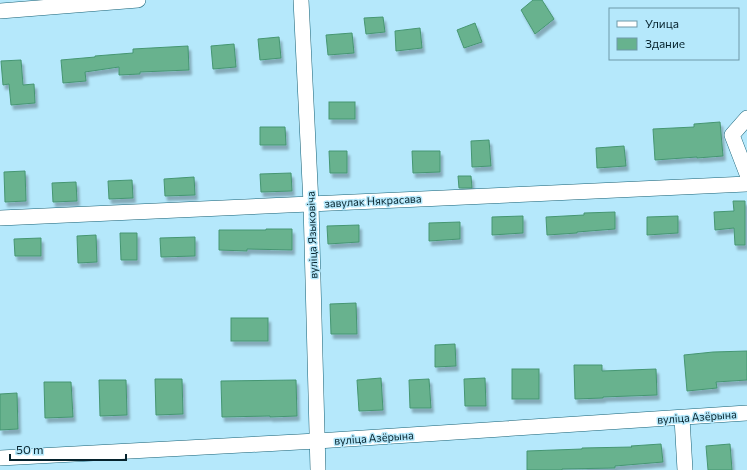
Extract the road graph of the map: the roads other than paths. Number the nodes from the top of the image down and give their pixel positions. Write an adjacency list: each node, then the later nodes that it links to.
1 (138, 0): 3 (street)
2 (301, 0): 7 (street, вуліца Языковіча)
3 (0, 11)
4 (747, 118): 5 (street)
5 (747, 174)
6 (747, 184): 7 (street, завулак Някрасава)
7 (311, 204): 8 (street, завулак Някрасава); 11 (street, вуліца Языковіча)
8 (0, 218)
9 (747, 413): 10 (street, вуліца Азёрына)
10 (682, 418): 11 (street, вуліца Азёрына); 14 (street)
11 (317, 441): 12 (street, вуліца Азёрына); 13 (street, вуліца Языковіча)
12 (0, 458)
13 (318, 470)
14 (685, 470)

